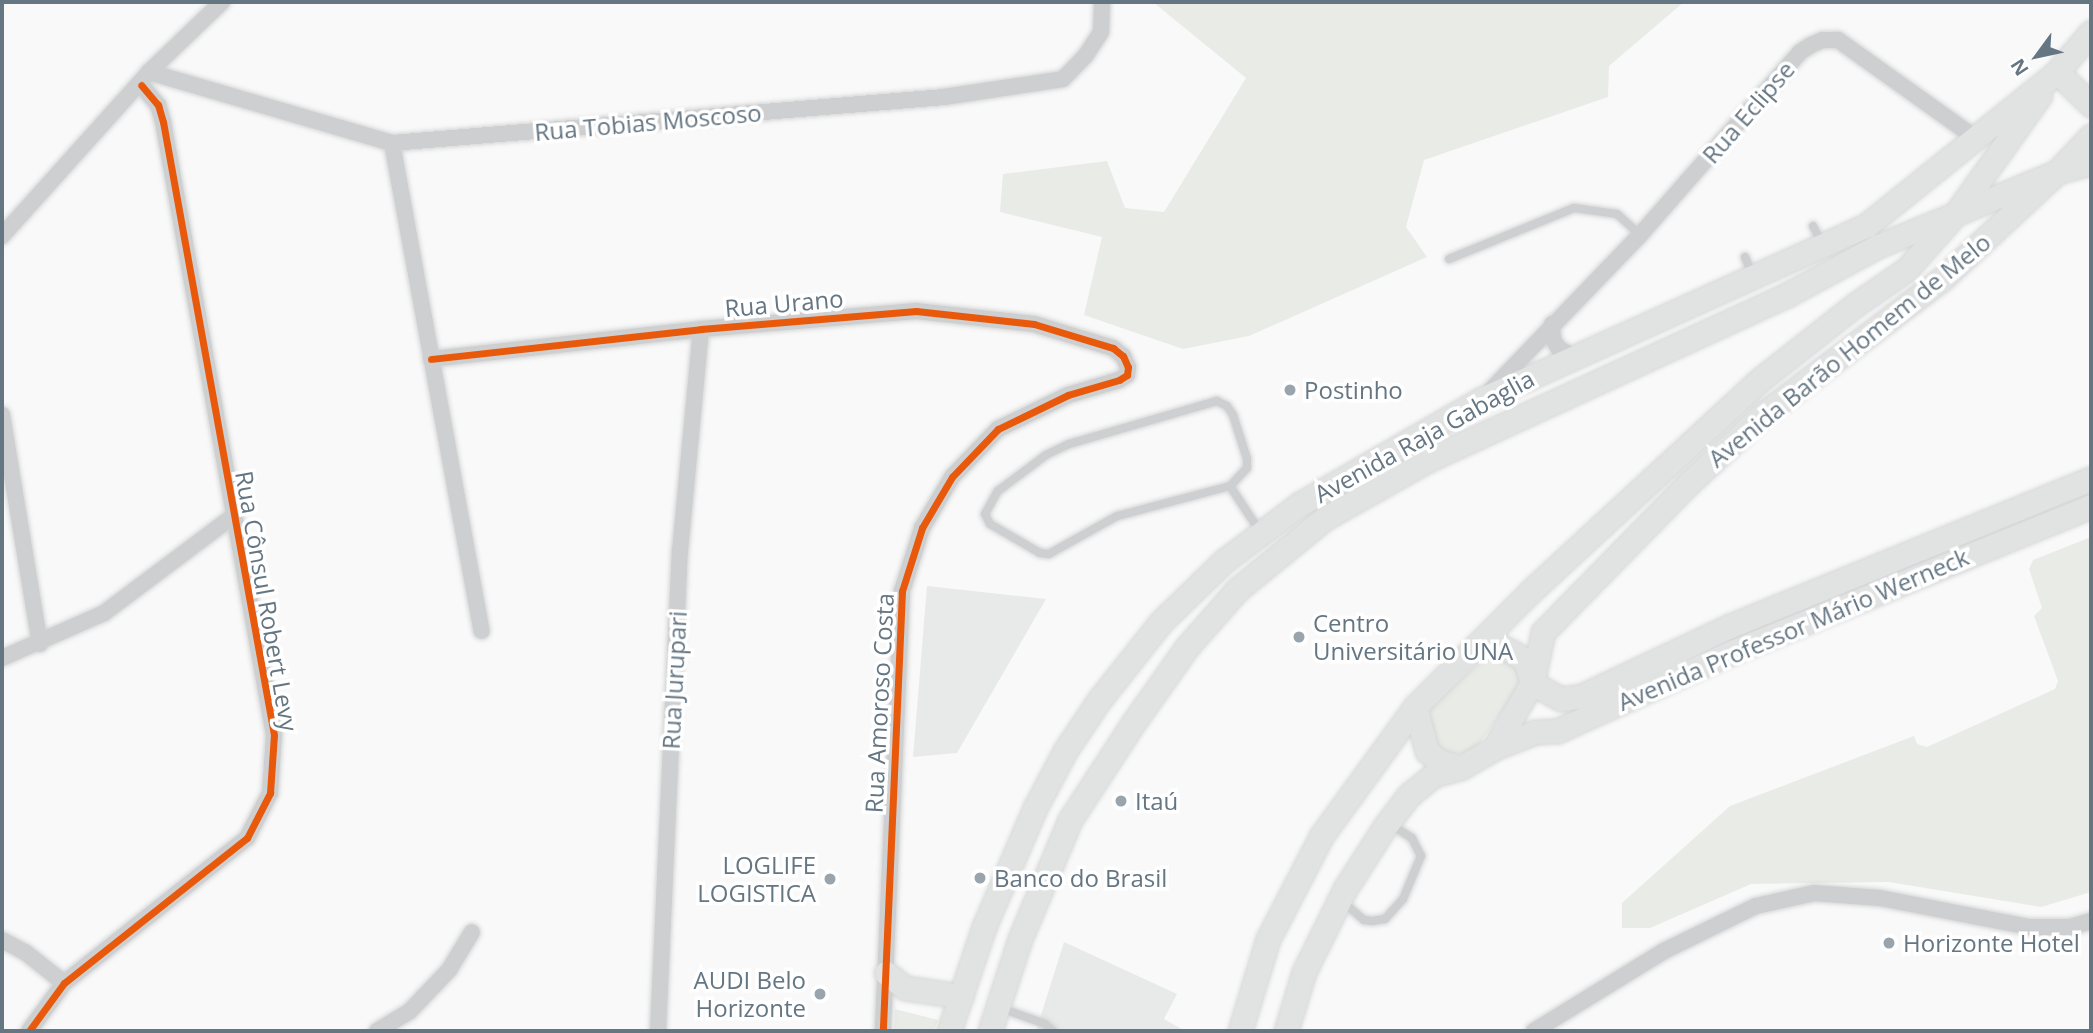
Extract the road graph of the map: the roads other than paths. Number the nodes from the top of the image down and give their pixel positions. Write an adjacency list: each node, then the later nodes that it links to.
1 (222, 2): 5 (street)
2 (1102, 2): 9 (street, Rua Tobias Moscoso)
3 (2091, 32): 4 (main road, Avenida Raja Gabaglia)
4 (2056, 72): 6 (main road); 8 (main road, Avenida Raja Gabaglia); 12 (main road, Avenida Barão Homem de Melo)
5 (145, 78): 9 (street, Rua Tobias Moscoso); 14 (street); 26 (street, Rua Cônsul Robert Levy)
6 (2091, 105)
7 (2091, 136): 11 (main road, Avenida Barão Homem de Melo)
8 (1974, 137): 13 (street, Rua Eclipse); 18 (main road, Avenida Raja Gabaglia)
9 (392, 143): 19 (street)
10 (2091, 163): 11 (main road, Avenida Raja Gabaglia)
11 (2057, 172): 12 (main road, Avenida Raja Gabaglia); 34 (main road, Avenida Barão Homem de Melo)
12 (1957, 212): 31 (main road, Avenida Barão Homem de Melo); 46 (main road, Avenida Raja Gabaglia)
13 (1640, 235): 15 (lane); 16 (street, Rua Eclipse)
14 (2, 236)
15 (1449, 259)
16 (1552, 324): 18 (street); 21 (street, Rua Eclipse)
17 (701, 330): 19 (street, Rua Urano); 20 (street, Rua Urano); 49 (street, Rua Jurupari)
18 (1573, 356): 21 (main road, Avenida Raja Gabaglia)
19 (431, 359): 29 (street)
20 (1128, 367): 43 (street, Rua Amoroso Costa)
21 (1482, 399): 27 (main road, Avenida Raja Gabaglia)
22 (2, 415): 30 (street)
23 (2091, 479): 28 (main road, Avenida Professor Mário Werneck)
24 (1230, 486): 24 (lane); 27 (lane)
25 (2091, 506): 32 (main road, Avenida Professor Mário Werneck)
26 (232, 517): 30 (street); 44 (street, Rua Cônsul Robert Levy)
27 (1262, 533): 45 (main road, Avenida Raja Gabaglia)
28 (1730, 626): 32 (main road); 34 (main road, Avenida Professor Mário Werneck)
29 (482, 631)
30 (40, 644): 33 (street)
31 (1476, 647): 34 (main road); 35 (main road, Avenida Barão Homem de Melo)
32 (1732, 652): 36 (main road, Avenida Professor Mário Werneck)
33 (2, 658)
34 (1532, 683): 36 (main road, Avenida Barão Homem de Melo)
35 (1415, 707): 37 (main road); 54 (main road, Avenida Barão Homem de Melo)
36 (1494, 748): 37 (main road, Avenida Barão Homem de Melo)
37 (1461, 768): 38 (main road, Avenida Barão Homem de Melo)
38 (1389, 823): 39 (main road, Avenida Barão Homem de Melo); 39 (lane)
39 (1340, 900): 55 (main road, Avenida Barão Homem de Melo)
40 (2091, 921): 56 (street)
41 (472, 932): 48 (street)
42 (2, 940): 44 (street)
43 (886, 973): 45 (main road); 50 (street, Rua Amoroso Costa)
44 (64, 983): 47 (street, Rua Cônsul Robert Levy)
45 (961, 996): 51 (main road, Avenida Raja Gabaglia)
46 (998, 1006): 52 (main road, Avenida Raja Gabaglia); 53 (lane)
47 (29, 1031)
48 (377, 1031)
49 (658, 1031)
50 (883, 1031)
51 (949, 1031)
52 (990, 1031)
53 (1053, 1031)
54 (1240, 1031)
55 (1286, 1031)
56 (1534, 1031)

